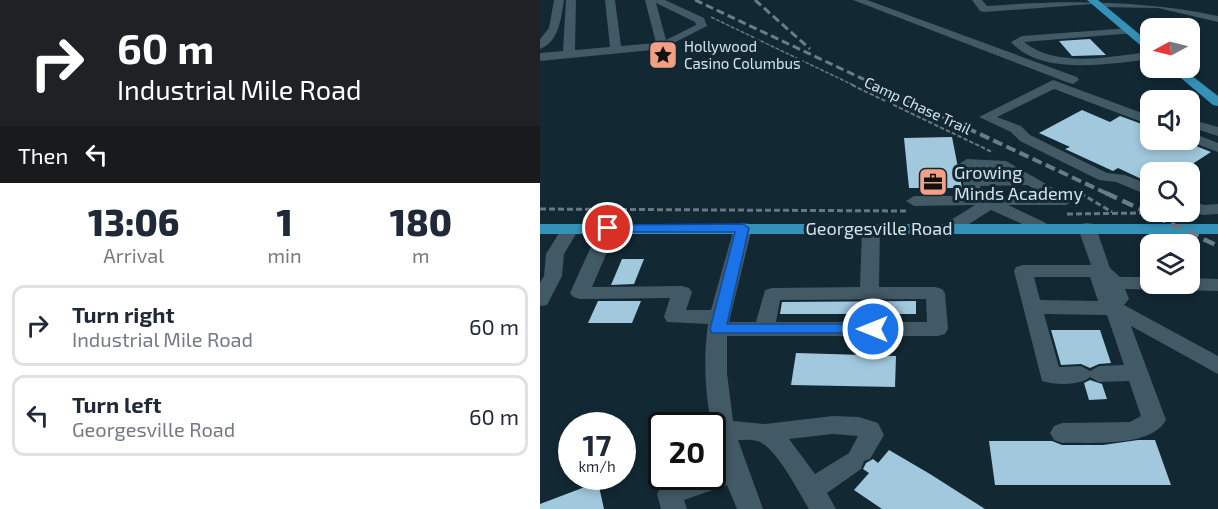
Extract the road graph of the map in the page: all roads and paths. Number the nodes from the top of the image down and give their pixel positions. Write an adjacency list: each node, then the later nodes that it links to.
1 (560, 0): 13 (street)
2 (571, 0): 16 (street)
3 (610, 0): 15 (street)
4 (650, 0): 14 (street)
5 (657, 0): 14 (street)
6 (858, 0): 21 (street)
7 (977, 0): 8 (street)
8 (1094, 2): 10 (street); 11 (main road)
9 (706, 14): 27 (path, Camp Chase Trail)
10 (1218, 19)
11 (1130, 31): 12 (main road); 18 (street)
12 (1140, 40)
13 (540, 46)
14 (662, 46): 15 (street)
15 (616, 51): 16 (street)
16 (569, 55): 17 (street)
17 (540, 57)
18 (1140, 57)
19 (1188, 78): 20 (main road)
20 (1218, 102)
21 (1140, 105)
22 (1140, 117): 28 (street)
23 (1200, 126): 24 (street)
24 (1218, 132)
25 (1200, 140): 26 (street)
26 (1218, 148)
27 (1001, 156)
28 (1140, 187)
29 (1075, 191): 36 (path)
30 (985, 201): 30 (street); 31 (street); 38 (street); 39 (street)
31 (915, 206): 32 (path)
32 (540, 209)
33 (1200, 209): 34 (street)
34 (1218, 209)
35 (1062, 213): 36 (path)
36 (1113, 213): 37 (path)
37 (1140, 213)
38 (952, 227): 39 (main road, Georgesville Road); 43 (main road, Georgesville Road)
39 (1040, 227): 44 (main road, Georgesville Road)
40 (570, 228): 41 (main road, Georgesville Road); 45 (main road, Georgesville Road); 52 (street)
41 (608, 228): 42 (main road, Georgesville Road); 54 (street)
42 (743, 228): 43 (main road, Georgesville Road); 54 (street)
43 (871, 228): 51 (street)
44 (1087, 228): 46 (main road, Georgesville Road); 50 (street)
45 (540, 229)
46 (1218, 229)
47 (1200, 285): 48 (street)
48 (1218, 285)
49 (1140, 286): 50 (street)
50 (1111, 291): 53 (street); 53 (street); 56 (street); 57 (street)
51 (869, 293): 55 (street); 55 (street)
52 (540, 300)
53 (1033, 307): 57 (street)
54 (719, 323): 55 (street); 58 (street)
55 (764, 329)
56 (1218, 366)
57 (1138, 373): 61 (street)
58 (721, 412)
59 (726, 431): 60 (street)
60 (766, 433): 64 (street); 64 (street)
61 (1062, 433)
62 (726, 442): 63 (street)
63 (734, 472): 65 (street); 66 (street)
64 (817, 500)
65 (674, 509)
66 (750, 509)

